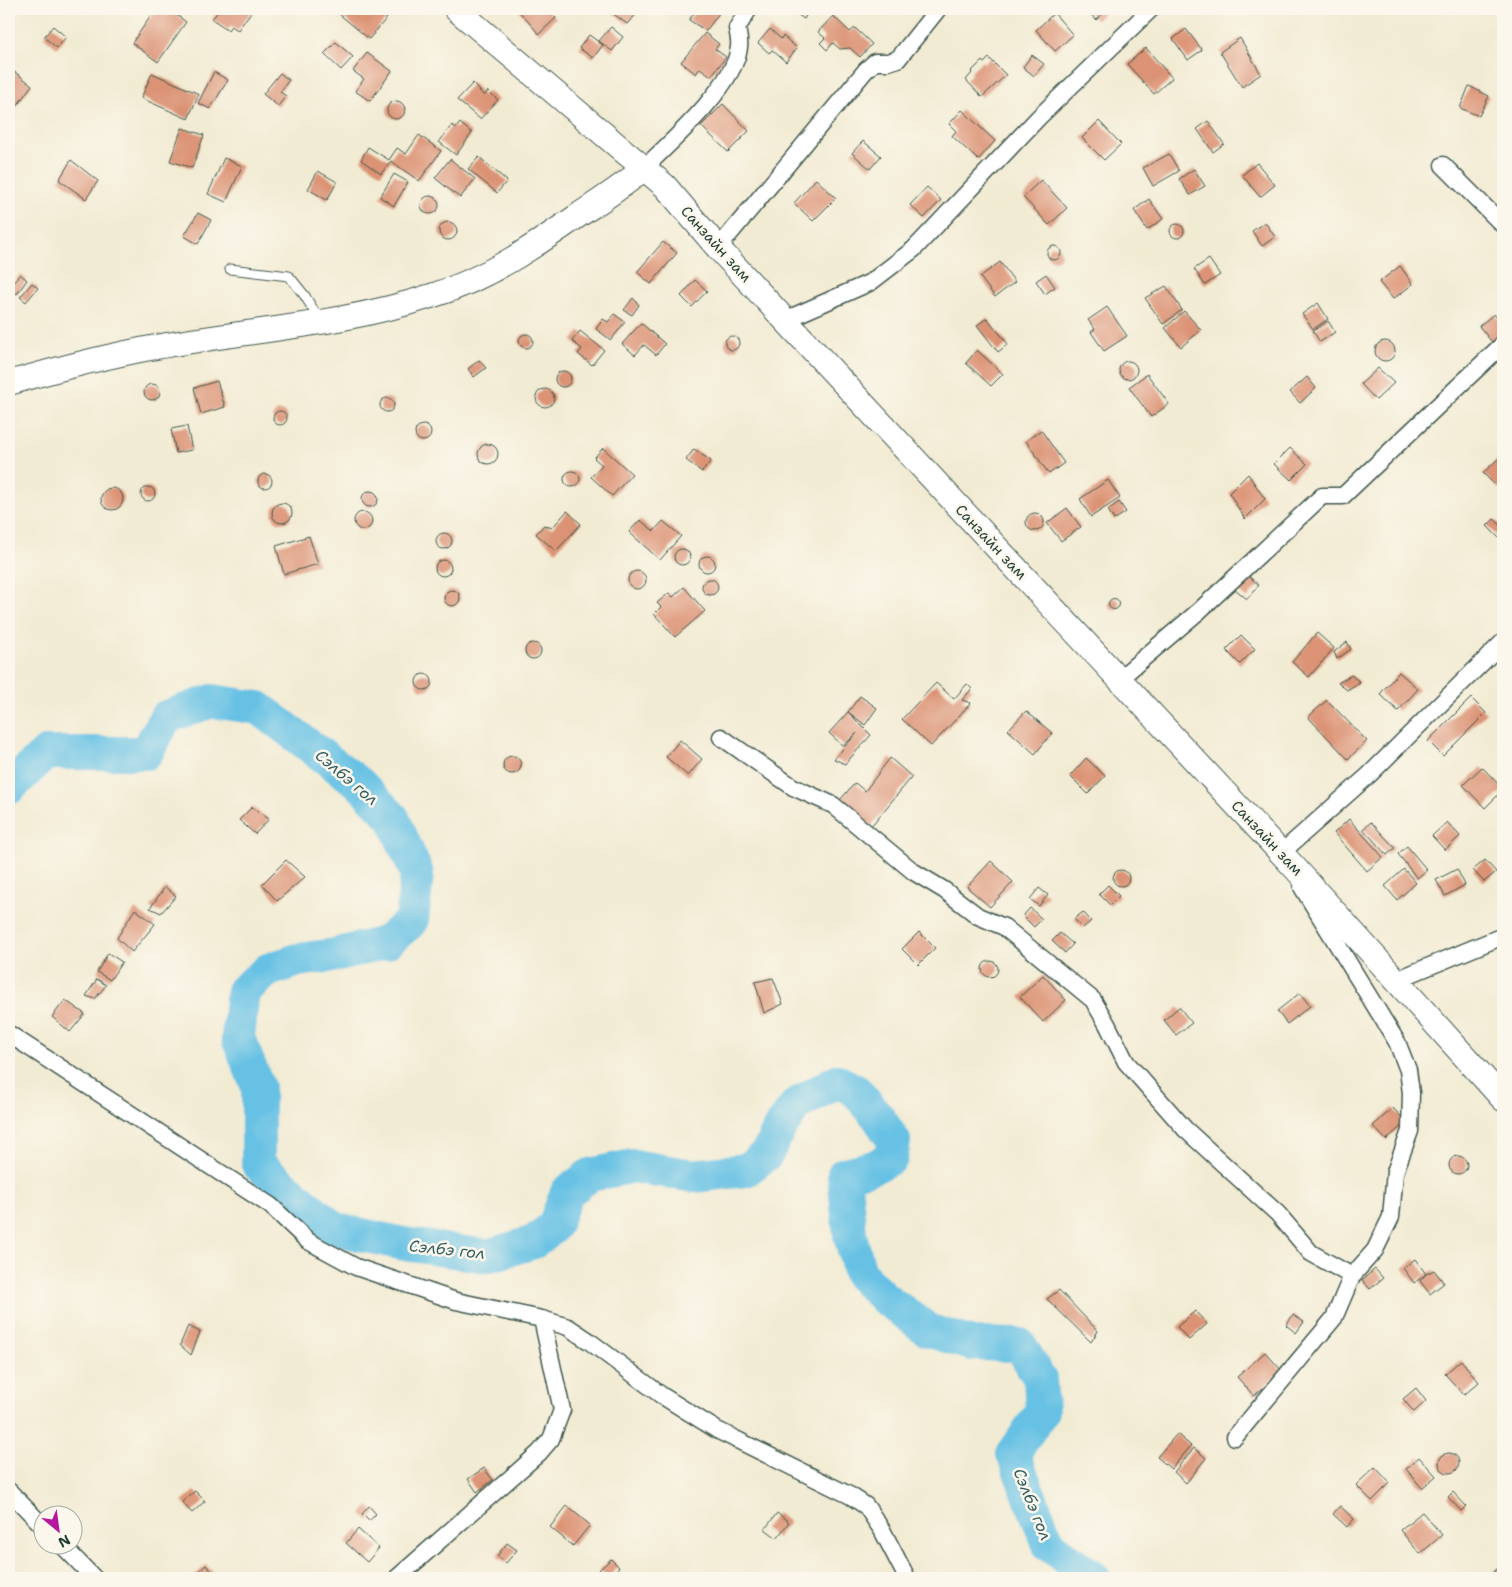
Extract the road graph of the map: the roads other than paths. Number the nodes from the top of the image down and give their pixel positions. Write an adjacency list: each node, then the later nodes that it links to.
1 (456, 9): 6 (main road, Санзайн зам)
2 (749, 9): 6 (street)
3 (938, 9): 8 (street)
4 (1151, 9): 10 (street)
5 (1443, 165): 7 (street)
6 (644, 168): 8 (main road, Санзайн зам); 11 (main road)
7 (1503, 225)
8 (718, 248): 10 (main road, Санзайн зам)
9 (230, 269): 11 (lane)
10 (785, 320): 15 (main road, Санзайн зам)
11 (320, 321): 13 (main road)
12 (1503, 344): 15 (street)
13 (9, 383)
14 (1503, 642): 17 (street)
15 (1119, 680): 17 (main road, Санзайн зам)
16 (721, 737): 22 (street)
17 (1288, 861): 19 (main road, Санзайн зам); 22 (street)
18 (1503, 936): 19 (street)
19 (1396, 980): 21 (main road, Санзайн зам)
20 (9, 1034): 23 (street)
21 (1503, 1099)
22 (1352, 1276): 24 (street)
23 (542, 1319): 29 (street); 30 (street)
24 (1236, 1437)
25 (9, 1491): 26 (street)
26 (32, 1515)
27 (71, 1554): 28 (street)
28 (94, 1578)
29 (397, 1578)
30 (907, 1578)

